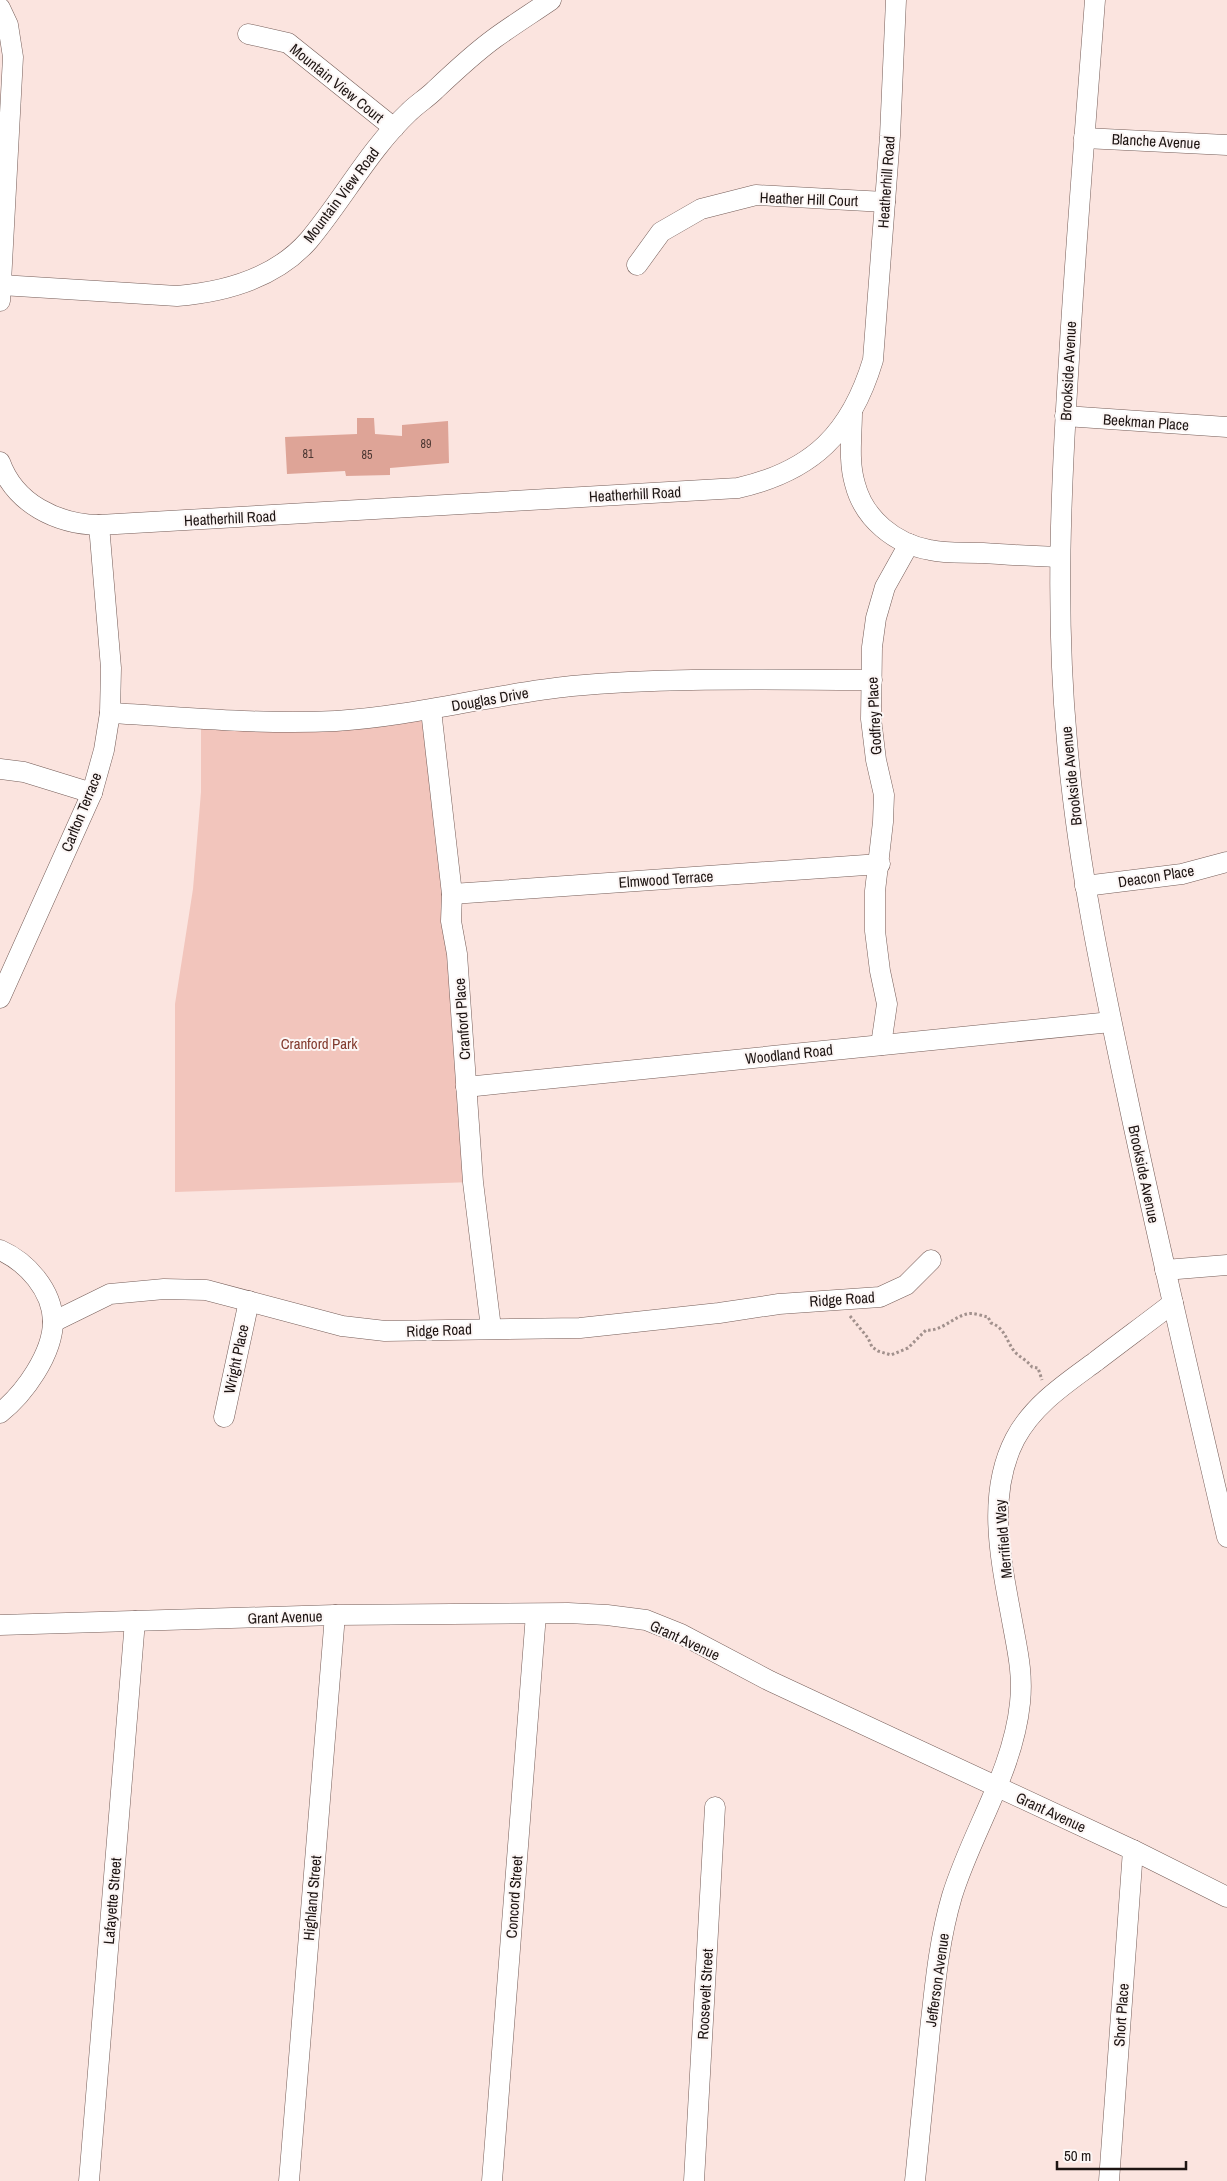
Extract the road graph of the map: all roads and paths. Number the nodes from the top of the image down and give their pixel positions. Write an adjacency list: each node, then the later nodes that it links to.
1 (551, 0): 6 (street, Mountain View Road)
2 (896, 0): 9 (street, Heatherhill Road)
3 (1095, 0): 7 (street, Brookside Avenue)
4 (0, 8): 11 (street)
5 (248, 34): 6 (street, Mountain View Court)
6 (394, 128): 11 (street, Mountain View Road)
7 (1084, 138): 8 (street, Blanche Avenue); 13 (street, Brookside Avenue)
8 (1227, 144)
9 (885, 202): 10 (street, Heather Hill Court); 12 (street, Heatherhill Road)
10 (637, 266)
11 (0, 293)
12 (852, 412): 16 (street, Heatherhill Road); 17 (street)
13 (1066, 416): 14 (street, Beekman Place); 18 (street, Brookside Avenue)
14 (1227, 427)
15 (0, 462): 16 (street, Heatherhill Road)
16 (98, 525): 21 (street, Carlton Terrace)
17 (908, 544): 18 (street); 19 (street, Godfrey Place)
18 (1059, 557): 26 (street, Brookside Avenue)
19 (872, 680): 20 (street, Douglas Drive); 25 (street, Godfrey Place)
20 (431, 710): 21 (street, Douglas Drive); 27 (street, Cranford Place)
21 (110, 713): 23 (street, Carlton Terrace)
22 (0, 768): 23 (street)
23 (92, 793): 28 (street, Carlton Terrace)
24 (1227, 862): 26 (street, Deacon Place)
25 (880, 864): 27 (street, Elmwood Terrace); 30 (street, Godfrey Place)
26 (1085, 886): 29 (street, Brookside Avenue)
27 (452, 894): 31 (street, Cranford Place)
28 (0, 998)
29 (1111, 1022): 30 (street, Woodland Road); 35 (street, Brookside Avenue)
30 (882, 1045): 31 (street, Woodland Road)
31 (466, 1087): 40 (street, Cranford Place)
32 (0, 1250): 39 (street)
33 (931, 1260): 36 (street, Ridge Road)
34 (1227, 1265): 35 (street)
35 (1165, 1270): 38 (street, Brookside Avenue)
36 (846, 1299): 40 (street, Ridge Road); 41 (path)
37 (249, 1301): 39 (street, Ridge Road); 40 (street, Ridge Road); 43 (street, Wright Place)
38 (1173, 1303): 41 (street, Merrifield Way); 44 (street, Brookside Avenue)
39 (53, 1322): 42 (street)
40 (490, 1328)
41 (1051, 1395): 49 (street, Merrifield Way)
42 (0, 1413)
43 (224, 1417)
44 (1227, 1537)
45 (536, 1614): 46 (street, Grant Avenue); 49 (street, Grant Avenue); 55 (street, Concord Street)
46 (335, 1615): 47 (street, Grant Avenue); 54 (street, Highland Street)
47 (135, 1621): 48 (street, Grant Avenue); 53 (street, Lafayette Street)
48 (0, 1625)
49 (998, 1788): 51 (street, Grant Avenue); 57 (street, Jefferson Avenue)
50 (715, 1807): 56 (street, Roosevelt Street)
51 (1133, 1850): 52 (street, Grant Avenue); 58 (street, Short Place)
52 (1227, 1896)
53 (89, 2181)
54 (289, 2181)
55 (492, 2181)
56 (694, 2181)
57 (915, 2181)
58 (1109, 2181)

